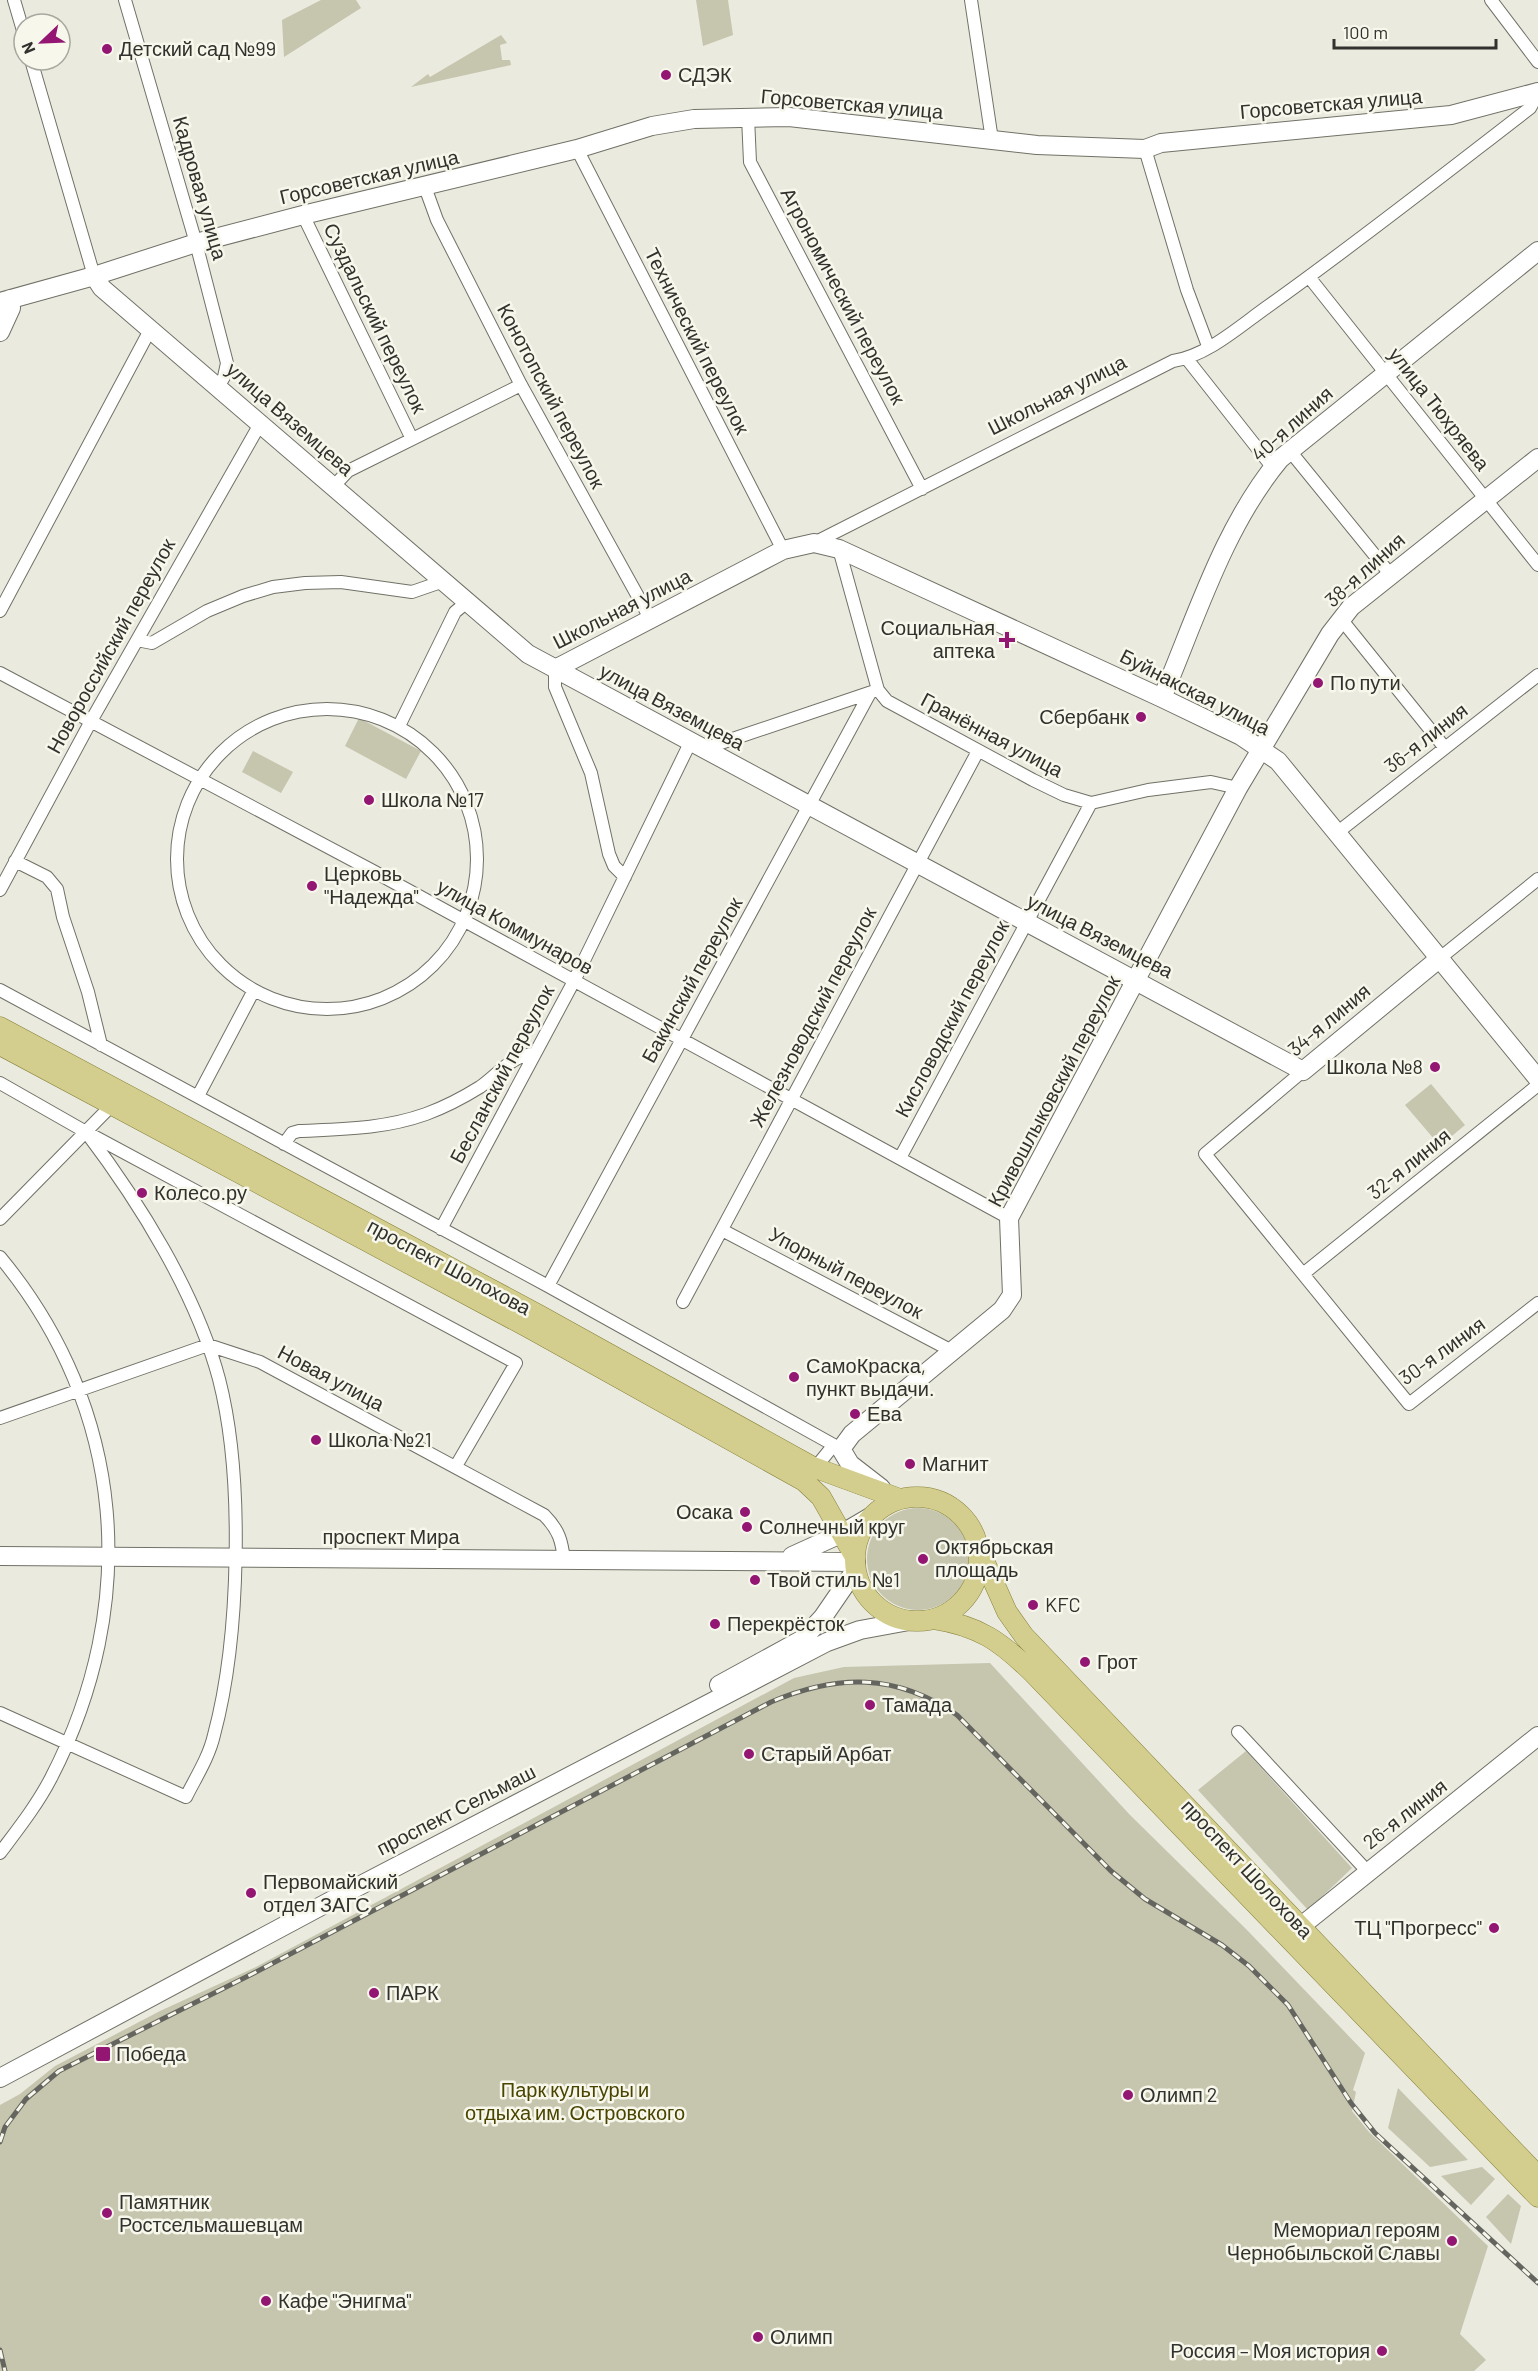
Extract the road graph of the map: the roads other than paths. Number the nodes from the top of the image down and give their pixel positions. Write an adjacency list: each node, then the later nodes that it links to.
1 (125, 0): 13 (street, Кадровая улица)
2 (971, 0): 8 (street)
3 (1491, 0): 4 (street)
4 (1538, 62)
5 (35, 72): 15 (street)
6 (1538, 93): 9 (street, Горсоветская улица); 16 (street, Школьная улица)
7 (748, 117): 8 (street, Горсоветская улица); 10 (street, Горсоветская улица); 31 (street, Агрономический переулок)
8 (992, 140): 9 (street, Горсоветская улица)
9 (1145, 149): 20 (street)
10 (577, 150): 11 (street, Горсоветская улица); 35 (street, Технический переулок)
11 (425, 188): 12 (street, Горсоветская улица); 23 (street, Конотопский переулок)
12 (303, 215): 13 (street, Горсоветская улица); 26 (street, Суздальский переулок)
13 (196, 243): 15 (street, Горсоветская улица); 24 (street, Кадровая улица)
14 (1538, 250): 22 (street, 40-я линия)
15 (94, 276): 17 (street, Горсоветская улица); 18 (street, улица Вяземцева)
16 (1309, 277): 20 (street, Школьная улица); 22 (street, улица Тюхряева)
17 (5, 300): 19 (street)
18 (150, 330): 24 (street, улица Вяземцева); 40 (street)
19 (0, 332)
20 (1208, 346): 21 (street, Школьная улица)
21 (1187, 359): 29 (street); 31 (street, Школьная улица)
22 (1386, 373): 27 (street, 40-я линия); 32 (street, улица Тюхряева)
23 (521, 385): 26 (street); 42 (street, Конотопский переулок)
24 (218, 387): 25 (street, улица Вяземцева)
25 (260, 424): 30 (street, улица Вяземцева); 43 (street, Новороссийский переулок)
26 (412, 439): 30 (street)
27 (1290, 451): 29 (street, 40-я линия); 37 (street)
28 (1538, 458): 32 (street, 38-я линия)
29 (1273, 468): 48 (street, 40-я линия)
30 (334, 486): 38 (street, улица Вяземцева)
31 (922, 489): 33 (street, Школьная улица)
32 (1485, 499): 36 (street, улица Тюхряева); 37 (street, 38-я линия)
33 (814, 543): 34 (street, Буйнакская улица); 35 (street, Школьная улица)
34 (839, 549): 47 (street); 48 (street, Буйнакская улица)
35 (783, 550): 42 (street, Школьная улица)
36 (1538, 565)
37 (1390, 574): 41 (street, 38-я линия)
38 (441, 582): 39 (street, улица Вяземцева); 43 (street)
39 (467, 602): 44 (street, улица Вяземцева); 50 (street)
40 (0, 610)
41 (1341, 619): 52 (street); 53 (street, 38-я линия)
42 (651, 620): 44 (street, Школьная улица)
43 (137, 640): 49 (street, Новороссийский переулок)
44 (555, 669): 51 (street, улица Вяземцева); 62 (street)
45 (0, 673): 49 (street, улица Коммунаров)
46 (1538, 675): 52 (street, 36-я линия)
47 (874, 692): 51 (street); 54 (street, Гранённая улица); 58 (street, Бакинский переулок)
48 (1162, 698): 53 (street, Буйнакская улица)
49 (91, 721): 55 (street, улица Коммунаров); 60 (street, Новороссийский переулок)
50 (399, 726): 55 (street); 65 (street)
51 (697, 746): 58 (street, улица Вяземцева); 62 (street, Бесланский переулок)
52 (1445, 748): 59 (street, 36-я линия)
53 (1262, 750): 56 (street, Кривошлыковский переулок); 59 (street, Буйнакская улица)
54 (978, 751): 57 (street, Гранённая улица); 61 (street, Железноводский переулок)
55 (201, 778): 65 (street, улица Коммунаров); 71 (street)
56 (1238, 788): 57 (street, Гранённая улица); 68 (street, Кривошлыковский переулок)
57 (1091, 803): 66 (street, Кисловодский переулок)
58 (810, 806): 61 (street, улица Вяземцева); 73 (street, Бакинский переулок)
59 (1338, 832): 67 (street, Буйнакская улица)
60 (15, 861): 64 (street, Новороссийский переулок); 75 (street)
61 (918, 864): 66 (street, улица Вяземцева); 82 (street, Железноводский переулок)
62 (625, 878): 69 (street, Бесланский переулок)
63 (1538, 879): 67 (street, 34-я линия)
64 (0, 890)
65 (464, 922): 69 (street, улица Коммунаров); 71 (street)
66 (1025, 923): 68 (street, улица Вяземцева); 86 (street, Кисловодский переулок)
67 (1440, 958): 77 (street, 34-я линия); 78 (street, Буйнакская улица)
68 (1137, 980): 77 (street, улица Вяземцева); 87 (street, Кривошлыковский переулок)
69 (574, 981): 73 (street, улица Коммунаров); 76 (street, Бесланский переулок)
70 (0, 990): 75 (street)
71 (254, 990): 81 (street)
72 (0, 1027): 102 (main road, проспект Шолохова)
73 (680, 1040): 82 (street, улица Коммунаров); 93 (street, Бакинский переулок)
74 (0, 1044): 83 (main road, проспект Шолохова)
75 (101, 1045): 81 (street)
76 (534, 1053): 85 (street); 89 (street, Бесланский переулок)
77 (1303, 1071): 92 (street, 34-я линия)
78 (1538, 1079)
79 (0, 1083): 84 (street)
80 (1538, 1085): 92 (street, 32-я линия)
81 (198, 1096): 85 (street)
82 (792, 1100): 86 (street, улица Коммунаров); 90 (street, Железноводский переулок)
83 (111, 1106): 84 (street); 105 (main road, проспект Шолохова)
84 (86, 1132): 88 (street); 96 (street); 101 (street)
85 (284, 1144): 89 (street)
86 (900, 1158): 87 (street, улица Коммунаров)
87 (1009, 1218): 97 (street, Кривошлыковский переулок)
88 (0, 1220)
89 (441, 1228): 93 (street)
90 (722, 1230): 94 (street, Железноводский переулок); 97 (street, Упорный переулок)
91 (0, 1257): 98 (street)
92 (1304, 1274): 95 (street, 30-я линия)
93 (548, 1286): 100 (street)
94 (683, 1302)
95 (1538, 1303)
96 (208, 1345): 98 (street); 101 (street, Новая улица); 109 (street)
97 (952, 1351): 100 (street, Кривошлыковский переулок)
98 (80, 1388): 99 (street); 108 (street)
99 (0, 1418)
100 (837, 1447): 102 (street); 103 (street)
101 (456, 1466): 111 (street, Новая улица)
102 (815, 1468): 103 (main road, проспект Шолохова)
103 (893, 1497): 104 (main road); 106 (main road)
104 (872, 1516): 105 (street, проспект Мира); 112 (main road)
105 (843, 1533): 110 (street, проспект Мира); 112 (main road, проспект Шолохова)
106 (978, 1547): 113 (main road); 121 (main road, проспект Шолохова)
107 (0, 1557): 108 (street, проспект Мира)
108 (109, 1559): 109 (street, проспект Мира); 118 (street)
109 (235, 1559): 111 (street, проспект Мира); 118 (street)
110 (782, 1560): 111 (street, проспект Мира); 112 (street, проспект Мира)
111 (564, 1561)
112 (856, 1563): 114 (main road); 122 (street, проспект Сельмаш)
113 (934, 1619): 114 (main road); 125 (main road, проспект Шолохова)
114 (909, 1620): 123 (street, проспект Сельмаш)
115 (0, 1713): 118 (street)
116 (1238, 1732): 120 (street)
117 (1538, 1736): 120 (street, 26-я линия)
118 (67, 1745): 119 (street)
119 (0, 1853)
120 (1368, 1872): 121 (street, 26-я линия)
121 (1300, 1927): 124 (main road, проспект Шолохова)
122 (0, 2066)
123 (0, 2078)
124 (1535, 2166)
125 (1538, 2197)

